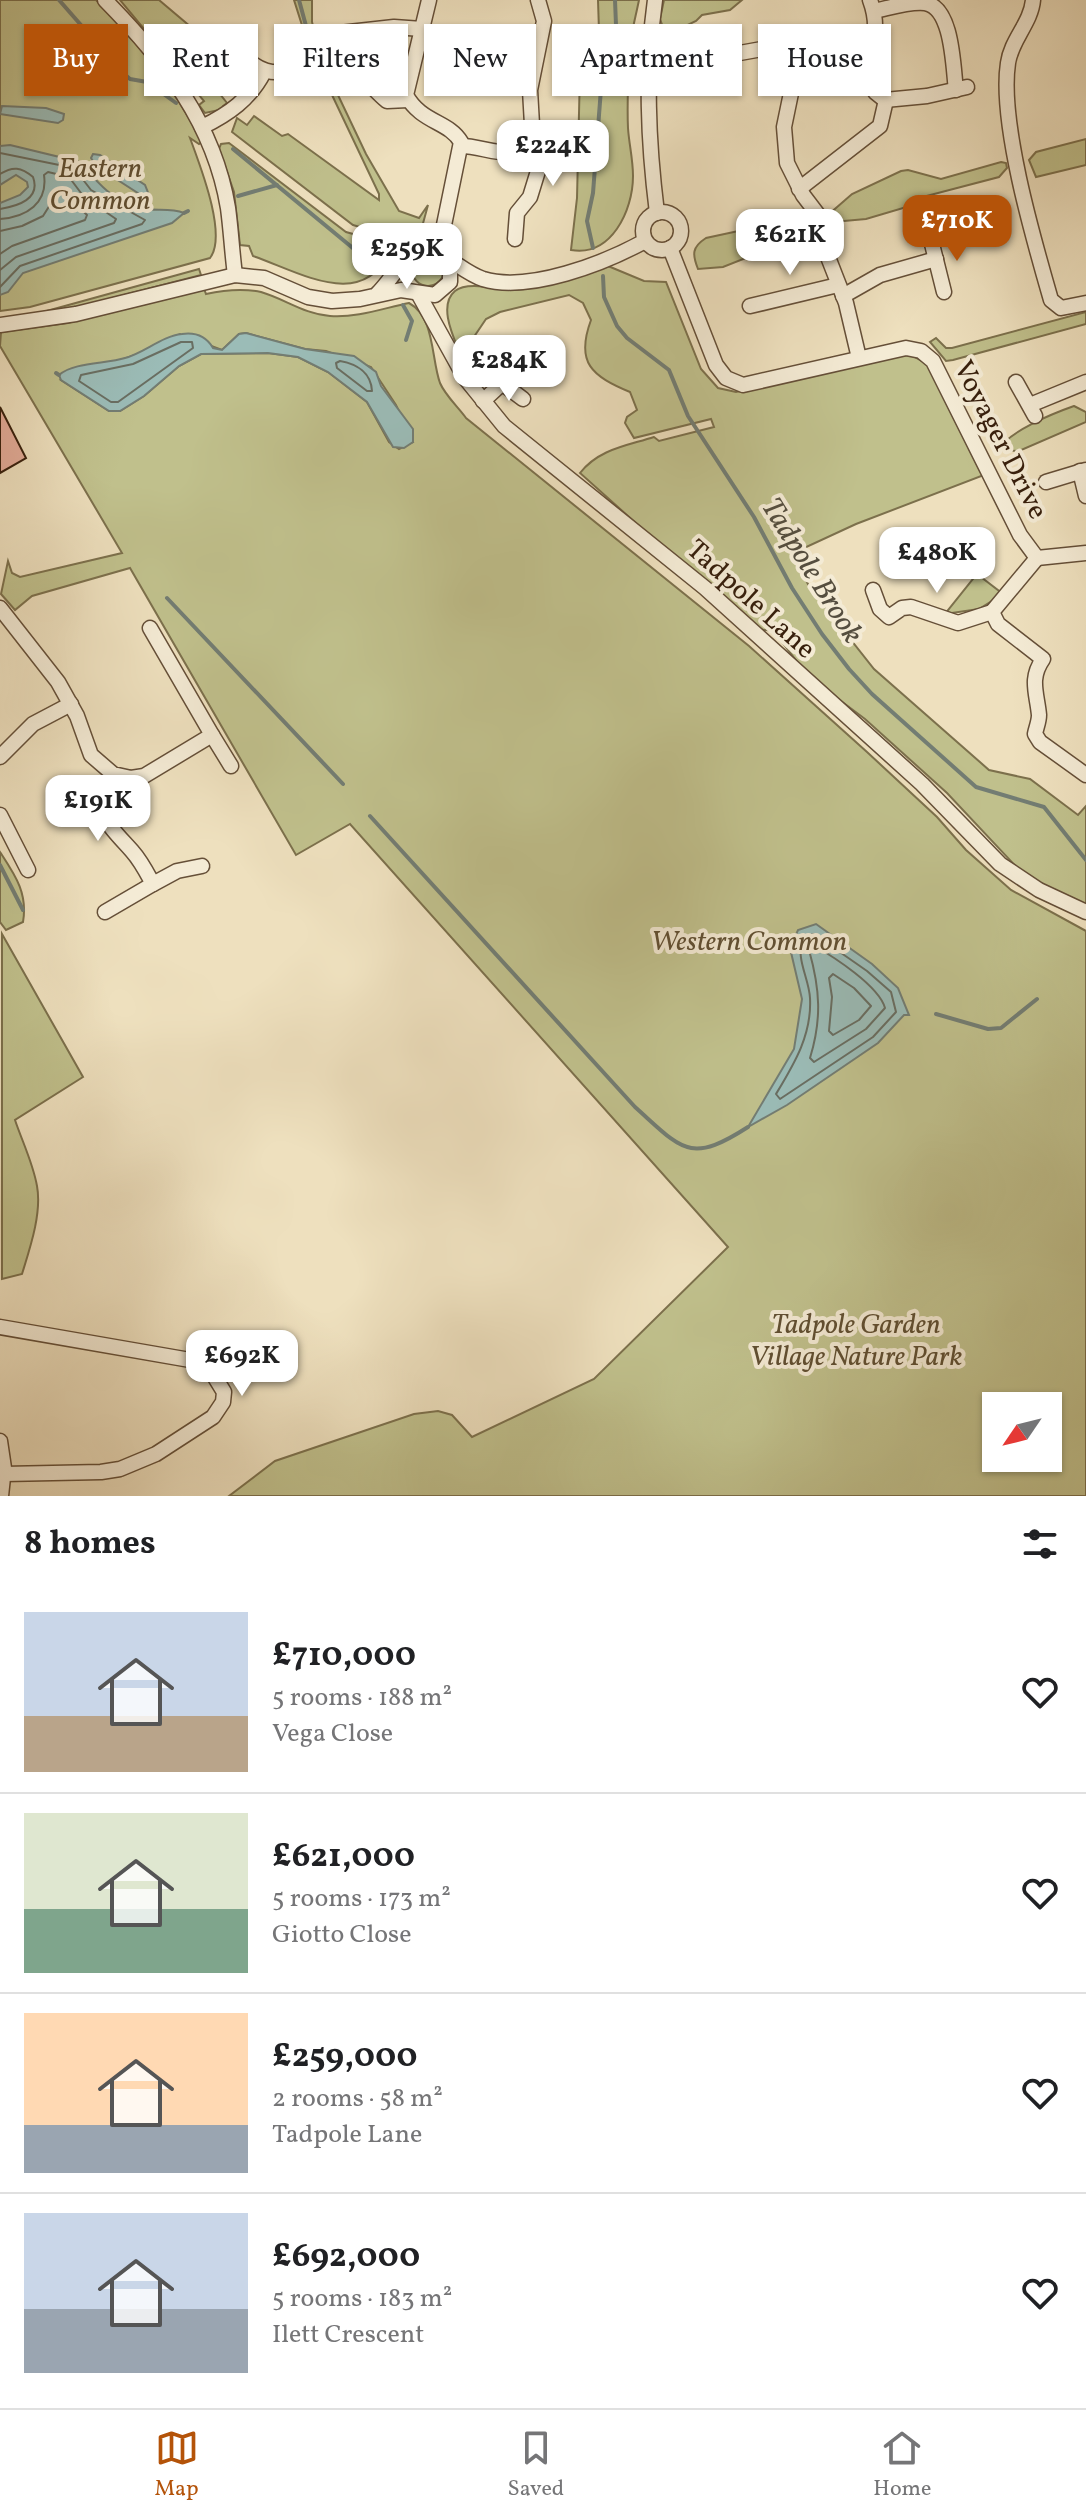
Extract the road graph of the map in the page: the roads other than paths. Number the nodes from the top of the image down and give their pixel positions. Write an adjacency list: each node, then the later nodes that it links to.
1 (105, 0): 19 (street)
2 (429, 0): 9 (street)
3 (538, 0): 21 (street)
4 (655, 0): 7 (street)
5 (1033, 0): 38 (street)
6 (872, 6): 18 (street)
7 (652, 24)
8 (408, 28): 9 (street)
9 (422, 29): 17 (street)
10 (258, 68): 11 (street)
11 (264, 72): 12 (street); 19 (street)
12 (274, 74)
13 (382, 96): 17 (street)
14 (648, 96): 23 (street)
15 (790, 96): 22 (street)
16 (880, 96): 18 (street)
17 (408, 100): 20 (street)
18 (886, 100): 22 (street)
19 (202, 127): 31 (street)
20 (462, 146): 21 (street); 24 (street)
21 (528, 148): 25 (street)
22 (799, 189): 34 (street)
23 (657, 213): 26 (street); 28 (street)
24 (444, 225): 27 (street); 29 (street, Tadpole Lane)
25 (515, 239)
26 (645, 241): 28 (street); 32 (street)
27 (426, 246): 29 (street); 30 (street)
28 (670, 248): 43 (street, Voyager Drive)
29 (449, 258): 32 (street); 33 (street, Tadpole Lane)
30 (405, 261): 36 (street); 37 (street, Tadpole Lane)
31 (235, 275): 36 (street); 40 (street)
32 (481, 278): 33 (street)
33 (444, 290): 37 (street); 41 (street, Tadpole Lane)
34 (840, 290): 35 (street); 39 (street); 43 (street)
35 (944, 292)
36 (377, 294): 37 (street)
37 (417, 294): 41 (street, Tadpole Lane)
38 (1086, 303)
39 (750, 306)
40 (0, 325)
41 (441, 333): 48 (street, Tadpole Lane)
42 (521, 352): 46 (street)
43 (859, 358): 53 (street, Voyager Drive)
44 (1016, 382): 45 (street)
45 (1086, 382)
46 (503, 384): 47 (street); 48 (street)
47 (523, 399)
48 (483, 401): 69 (street, Tadpole Lane)
49 (1083, 470): 50 (street); 51 (street)
50 (1046, 482)
51 (1086, 496)
52 (1086, 553): 53 (street, Voyager Drive)
53 (1037, 558): 56 (street)
54 (873, 590): 56 (street)
55 (0, 608): 58 (street)
56 (992, 612): 63 (street)
57 (150, 628): 59 (street)
58 (71, 704): 60 (street); 62 (street)
59 (212, 735): 61 (street); 62 (street)
60 (0, 757)
61 (231, 766)
62 (113, 774): 67 (street)
63 (1086, 775)
64 (0, 815): 66 (street)
65 (202, 866): 67 (street)
66 (28, 870)
67 (153, 884): 68 (street)
68 (105, 912)
69 (1086, 912)
70 (0, 1327): 72 (street)
71 (0, 1441): 72 (street)
72 (4, 1474): 73 (street)
73 (1, 1496)

